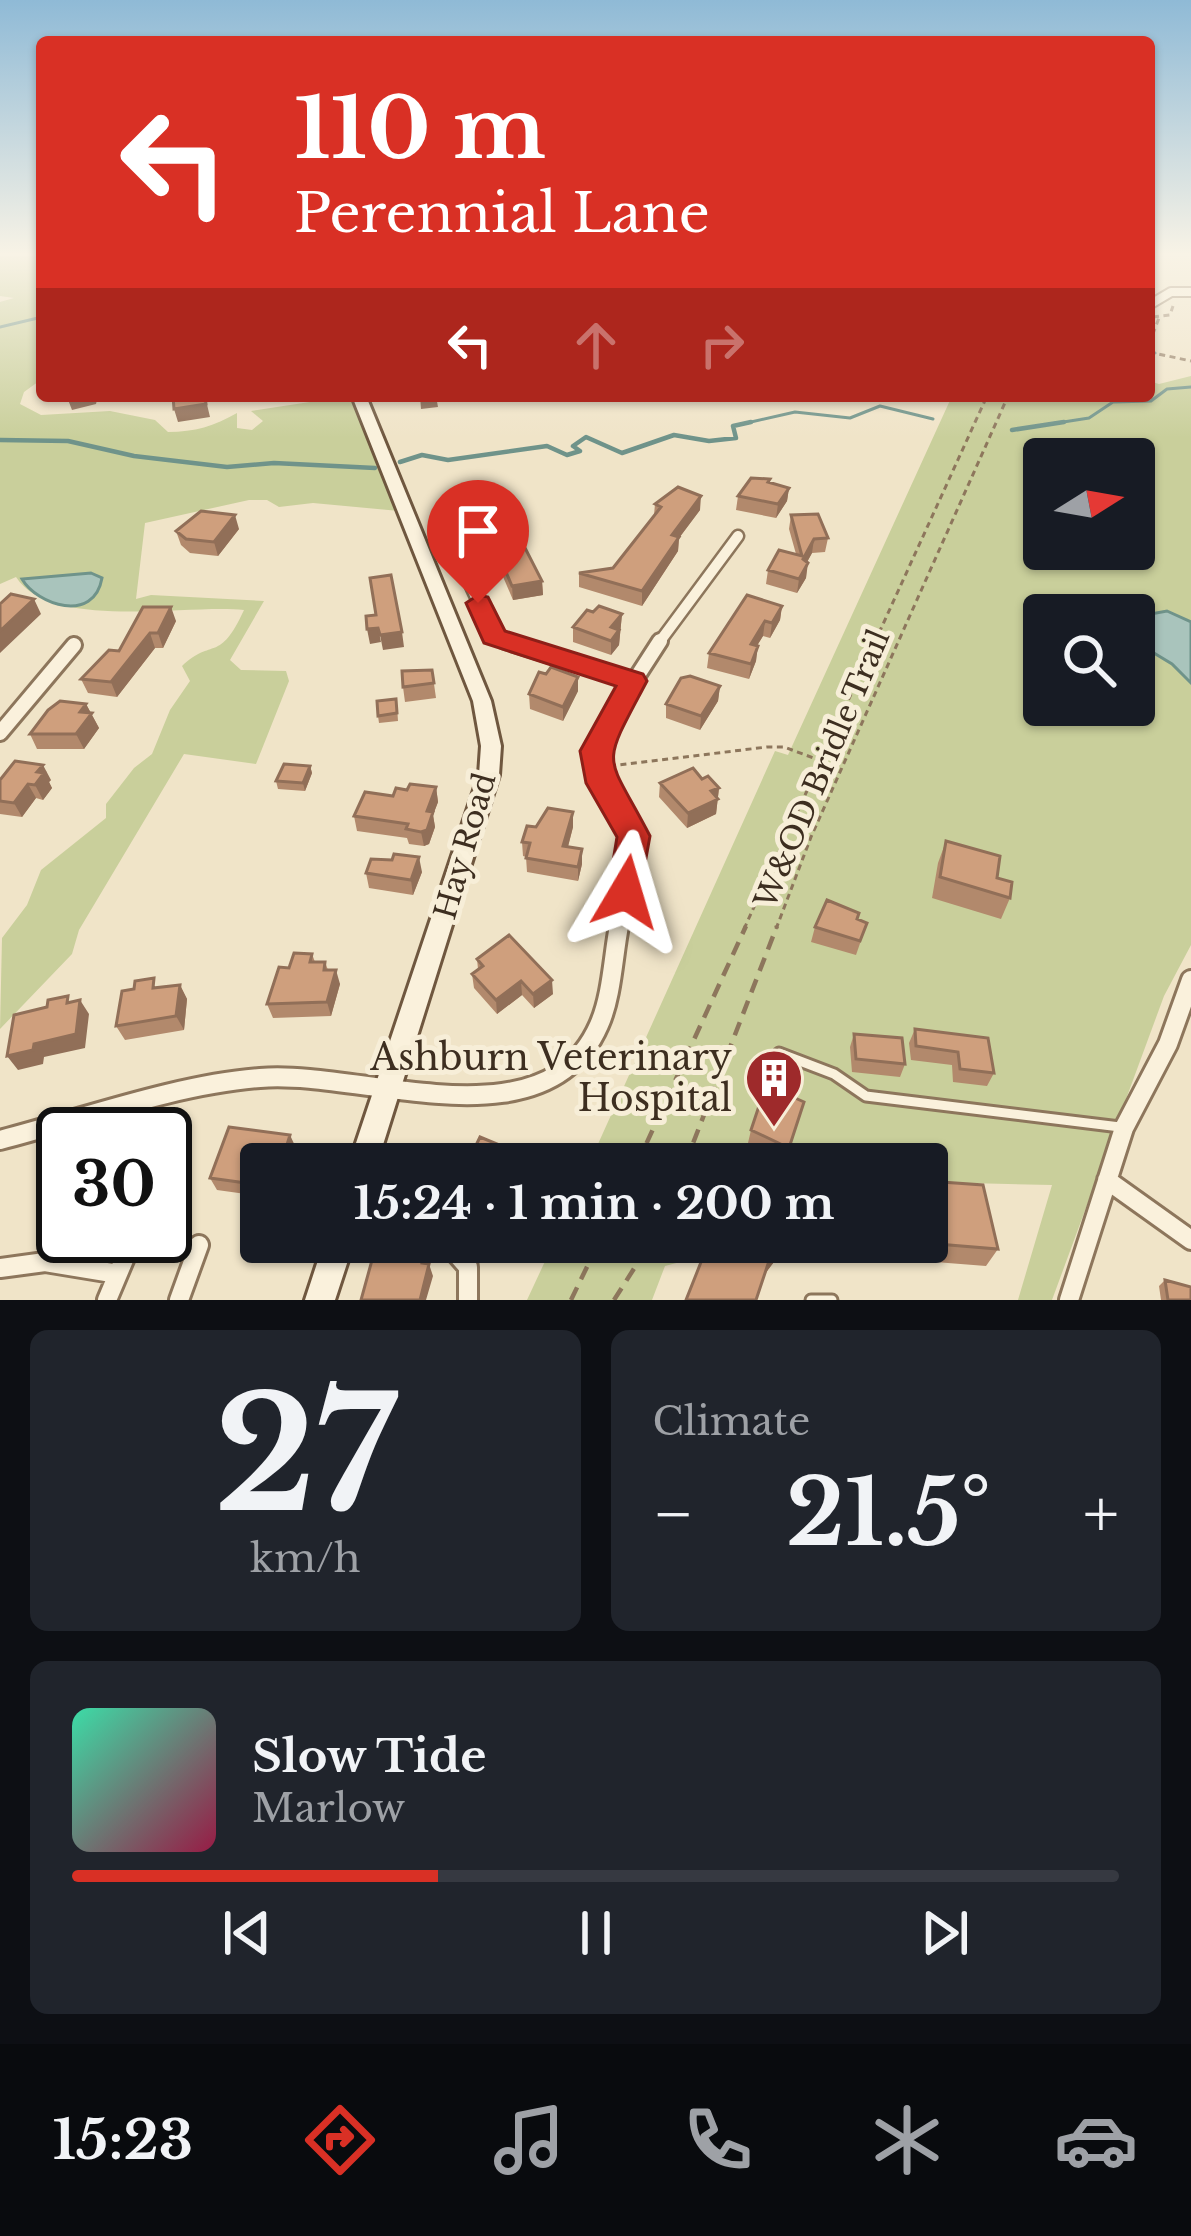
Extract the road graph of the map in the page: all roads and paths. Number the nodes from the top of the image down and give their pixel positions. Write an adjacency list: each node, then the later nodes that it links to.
1 (1155, 354): 2 (path)
2 (1191, 361)
3 (361, 402): 15 (street, Hay Road)
4 (983, 402): 11 (path)
5 (1005, 402): 20 (path, W&OD Bridle Trail)
6 (448, 536): 9 (street)
7 (738, 536): 9 (street)
8 (74, 645): 10 (street)
9 (633, 681): 12 (street)
10 (0, 733)
11 (821, 760): 12 (path); 19 (path)
12 (595, 767): 15 (street)
13 (1191, 980): 16 (street)
14 (779, 1053): 16 (lane)
15 (388, 1086): 17 (street); 18 (street, Hay Road)
16 (1124, 1127): 21 (street)
17 (0, 1140)
18 (370, 1143)
19 (647, 1143)
20 (693, 1143)
21 (1107, 1180): 22 (street); 39 (street)
22 (1191, 1240)
23 (199, 1245): 32 (street)
24 (123, 1263): 30 (street)
25 (331, 1263): 33 (street)
26 (469, 1263): 34 (street)
27 (589, 1263): 35 (path)
28 (638, 1263): 36 (path)
29 (0, 1268): 30 (street)
30 (118, 1274): 31 (street)
31 (107, 1300)
32 (178, 1300)
33 (320, 1300)
34 (469, 1300)
35 (571, 1300)
36 (614, 1300)
37 (811, 1300): 38 (lane)
38 (832, 1300)
39 (1069, 1300)

